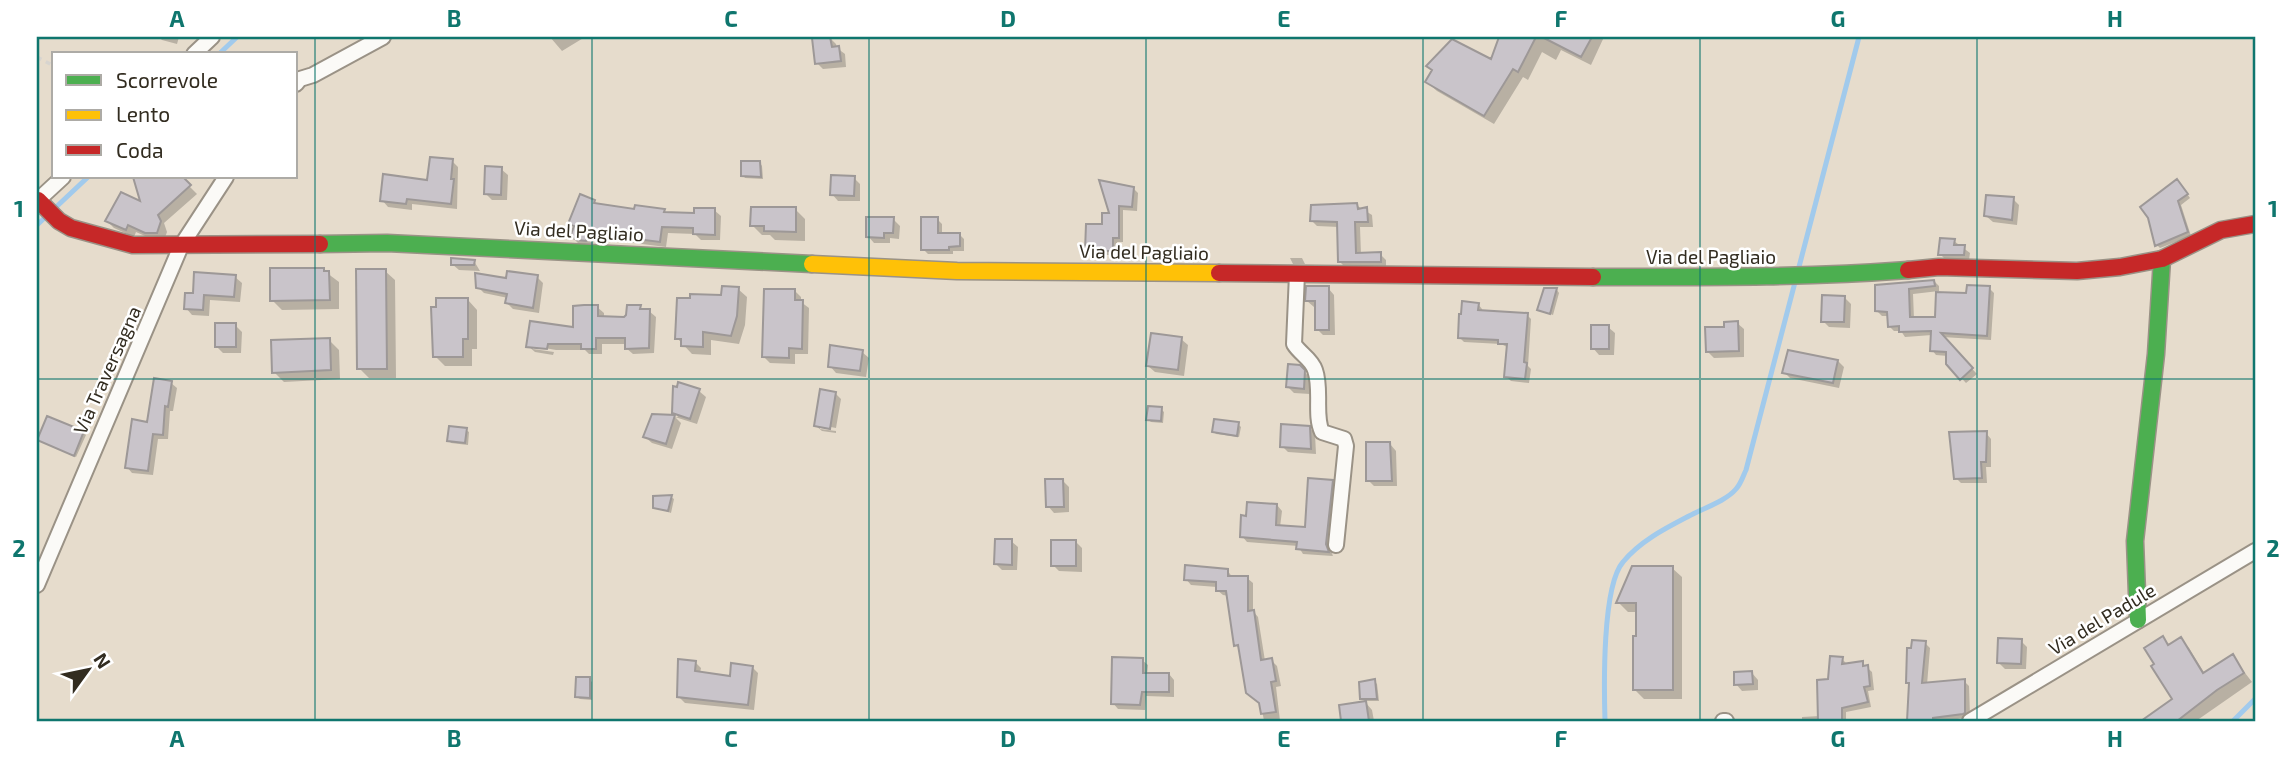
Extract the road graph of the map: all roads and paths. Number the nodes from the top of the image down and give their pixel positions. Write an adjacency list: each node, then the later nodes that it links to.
1 (212, 37): 3 (street)
2 (383, 37): 4 (street)
3 (196, 52)
4 (298, 82)
5 (62, 178): 7 (street)
6 (225, 178): 9 (street, Via Traversagna)
7 (39, 202): 9 (street, Via del Pagliaio)
8 (2255, 224): 10 (street, Via del Pagliaio)
9 (181, 246): 11 (street, Via del Pagliaio); 14 (street, Via Traversagna)
10 (2162, 260): 11 (street, Via del Pagliaio); 15 (street)
11 (1297, 274): 12 (street)
12 (1336, 545)
13 (2255, 551): 15 (street, Via del Padule)
14 (37, 585)
15 (2138, 620): 16 (street, Via del Padule)
16 (1970, 721)

